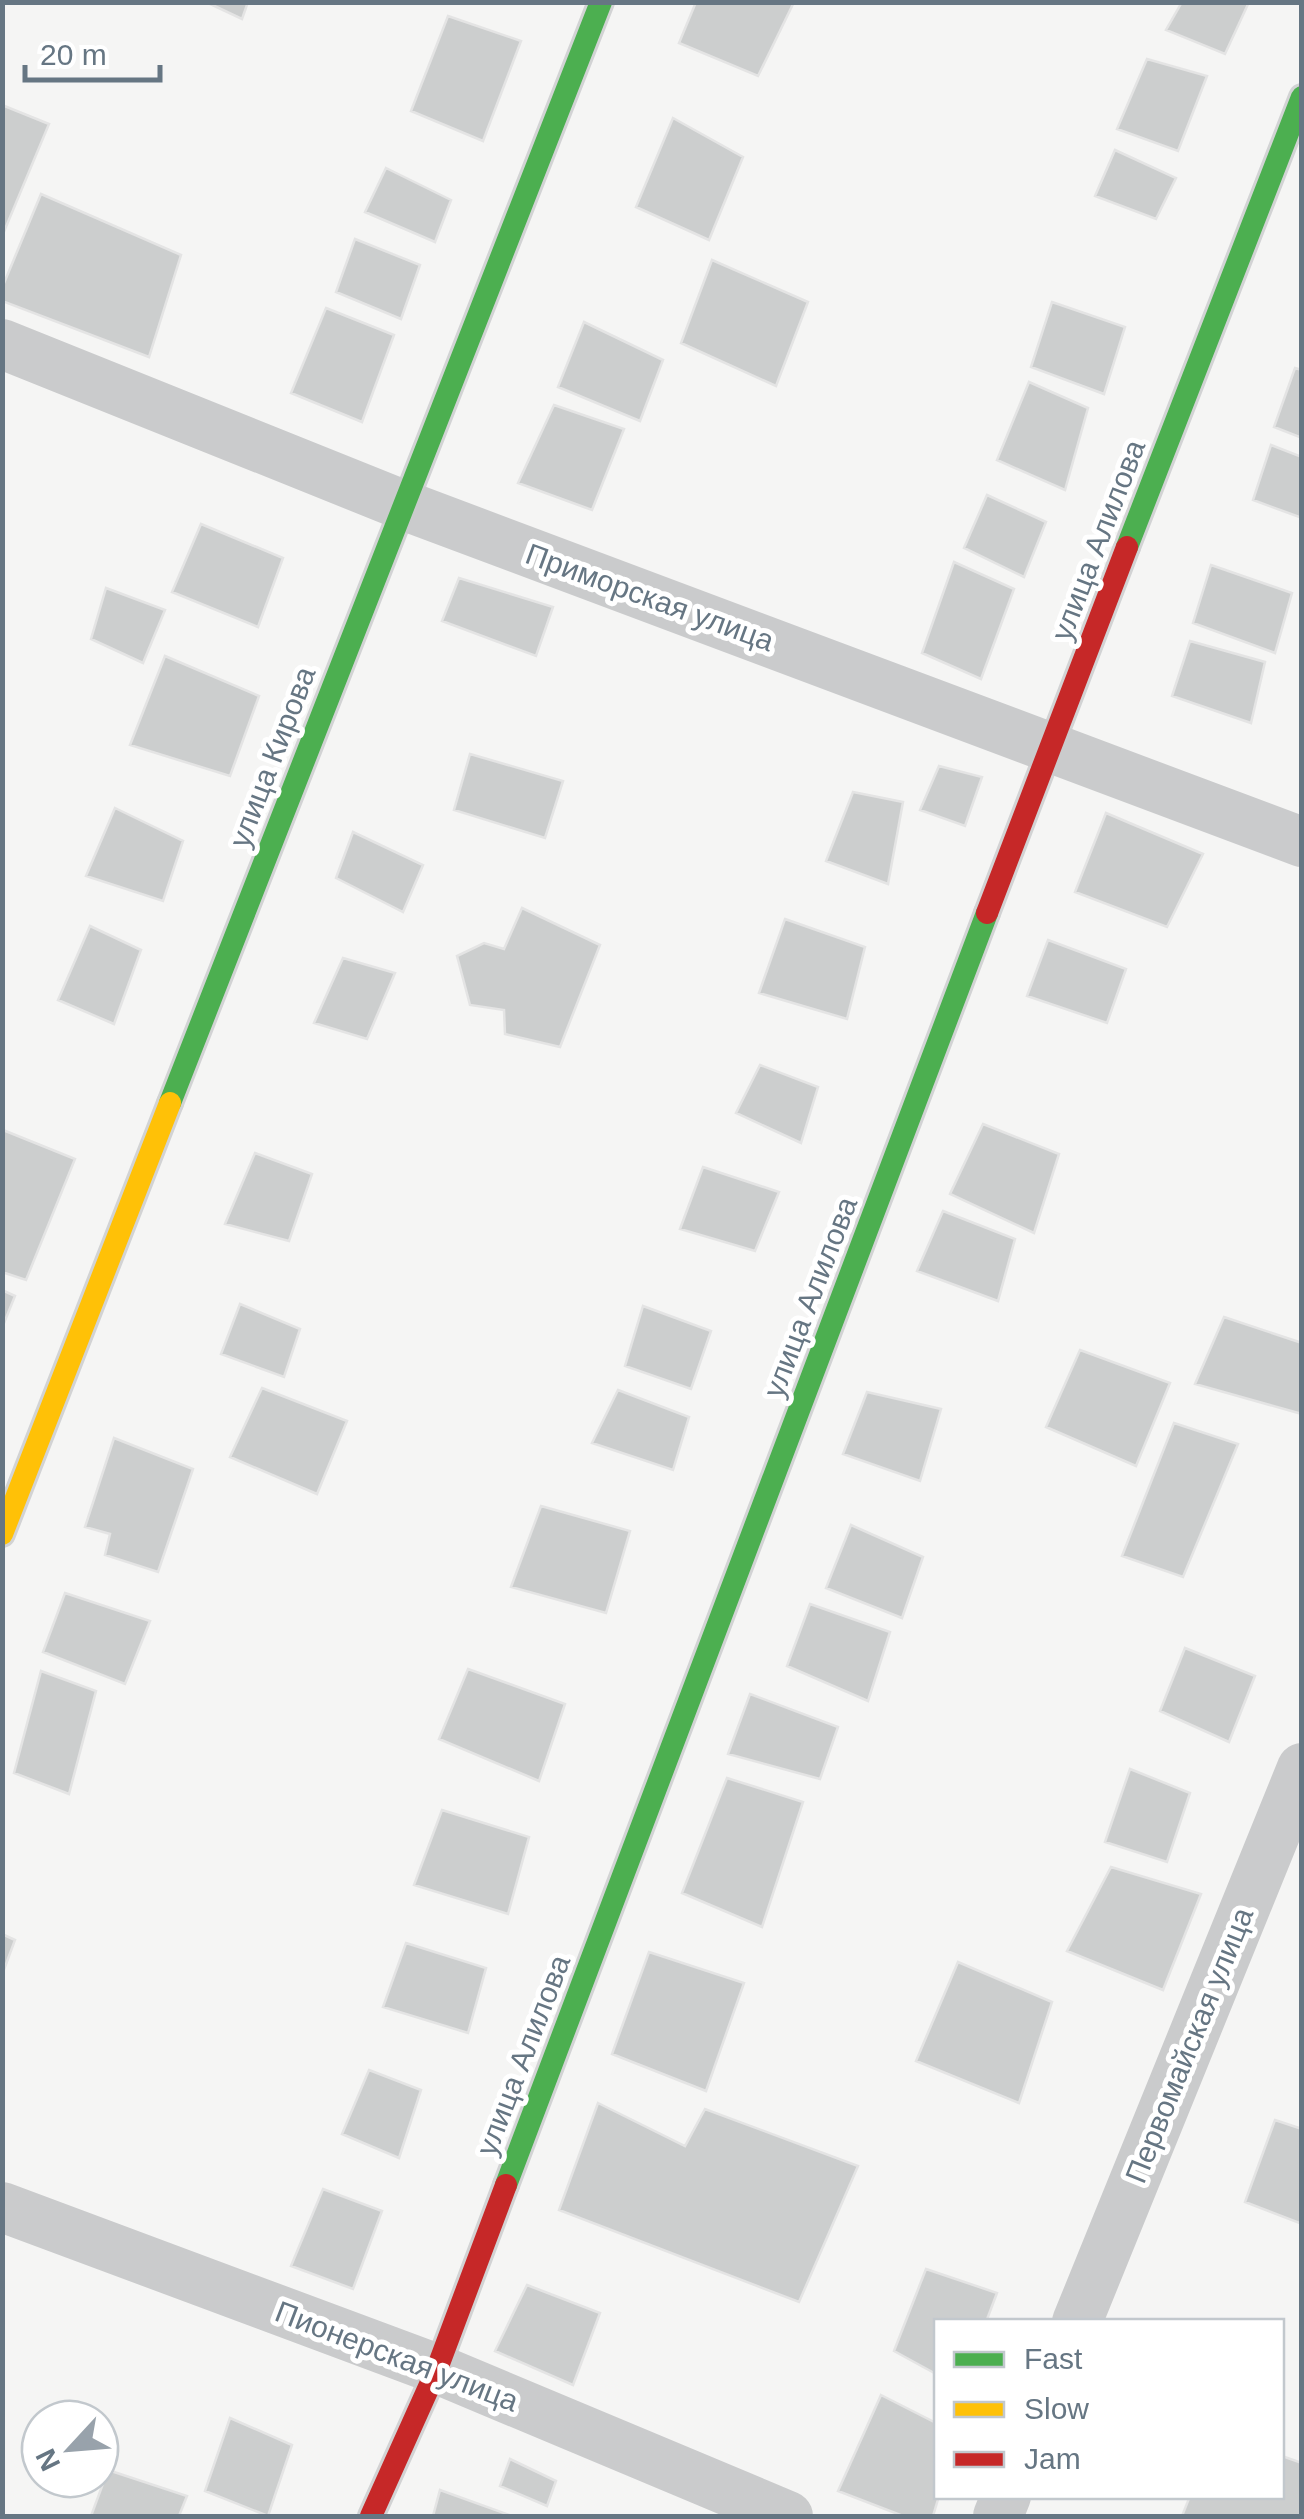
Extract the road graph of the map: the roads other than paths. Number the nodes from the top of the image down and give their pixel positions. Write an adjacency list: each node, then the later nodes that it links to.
1 (602, 2): 4 (street, улица Кирова)
2 (1302, 97): 5 (street, улица Алилова)
3 (2, 344): 4 (street, Приморская улица)
4 (403, 505): 5 (street, Приморская улица); 7 (street, улица Кирова)
5 (1050, 746): 6 (street, Приморская улица); 11 (street, улица Алилова)
6 (1302, 842)
7 (2, 1534)
8 (1302, 1768): 10 (street, Первомайская улица)
9 (2, 2207): 11 (street, Пионерская улица)
10 (1078, 2319)
11 (437, 2369): 12 (street, улица Алилова); 13 (street, Пионерская улица)
12 (371, 2516)
13 (788, 2516)

